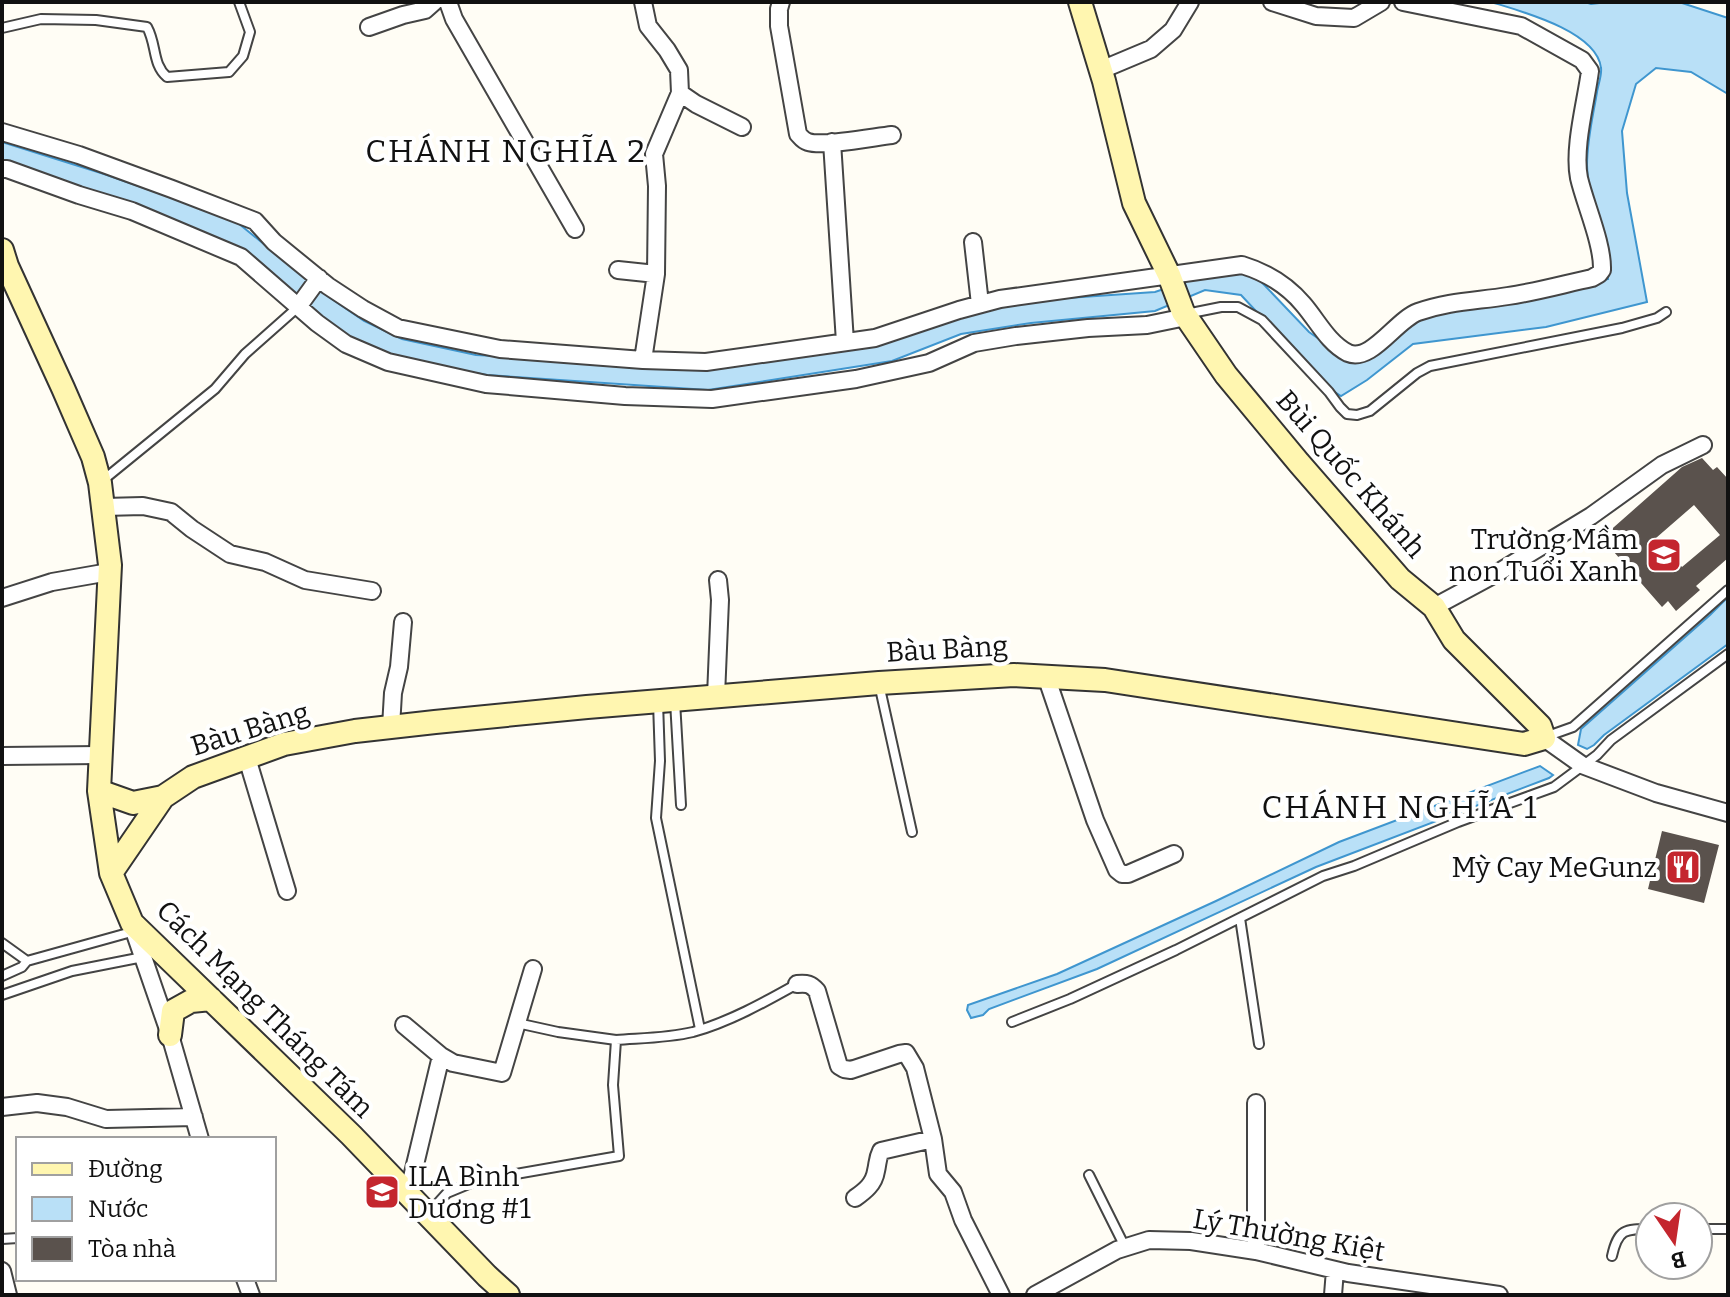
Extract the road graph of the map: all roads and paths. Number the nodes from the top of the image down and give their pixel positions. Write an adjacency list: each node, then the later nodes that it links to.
1 (239, 2): 12 (lane)
2 (434, 2): 11 (street)
3 (448, 2): 20 (street)
4 (643, 2): 14 (street)
5 (781, 2): 18 (street)
6 (1080, 2): 13 (street)
7 (1190, 2): 13 (street)
8 (1272, 2): 9 (street)
9 (1381, 2)
10 (1403, 2): 26 (street)
11 (369, 27)
12 (2, 28)
13 (1101, 70): 26 (street)
14 (680, 93): 15 (street); 24 (street)
15 (742, 127)
16 (2, 132): 25 (street)
17 (892, 135): 18 (street)
18 (832, 142): 31 (street)
19 (2, 169): 28 (street)
20 (575, 229)
21 (973, 242): 27 (street)
22 (2, 250): 34 (street, Cách Mạng Tháng Tám)
23 (618, 270): 24 (street)
24 (656, 274): 32 (street)
25 (319, 278): 28 (street); 32 (street)
26 (1170, 278): 27 (street); 30 (street, Bùi Quốc Khánh)
27 (980, 304): 31 (street)
28 (298, 307): 30 (street); 34 (lane)
29 (1666, 312): 30 (lane)
30 (1185, 314): 41 (street, Bùi Quốc Khánh)
31 (845, 342): 32 (street)
32 (643, 360)
33 (1703, 445): 41 (street)
34 (100, 483): 35 (street, Cách Mạng Tháng Tám)
35 (104, 507): 36 (street, Cách Mạng Tháng Tám); 39 (street)
36 (109, 572): 40 (street); 50 (street, Cách Mạng Tháng Tám)
37 (718, 580): 46 (street)
38 (1728, 590): 49 (lane)
39 (372, 591)
40 (2, 598)
41 (1434, 607): 49 (street, Bùi Quốc Khánh)
42 (403, 622): 48 (street)
43 (1728, 654): 53 (lane)
44 (1046, 676): 45 (street, Bàu Bàng); 49 (street, Bàu Bàng); 59 (street)
45 (879, 683): 46 (street, Bàu Bàng); 58 (lane)
46 (716, 696): 47 (street, Bàu Bàng)
47 (667, 700): 48 (street, Bàu Bàng); 56 (lane); 75 (lane)
48 (391, 727): 52 (street, Bàu Bàng)
49 (1544, 738): 53 (street)
50 (100, 755): 51 (street); 54 (street, Cách Mạng Tháng Tám)
51 (2, 756)
52 (247, 758): 55 (street, Bàu Bàng); 61 (street)
53 (1582, 765): 57 (street); 62 (lane)
54 (99, 791): 55 (street); 60 (street, Cách Mạng Tháng Tám)
55 (163, 797): 60 (street)
56 (681, 805)
57 (1728, 813)
58 (912, 832)
59 (1174, 854)
60 (111, 873): 63 (street, Cách Mạng Tháng Tám)
61 (287, 891)
62 (1240, 918): 72 (lane); 78 (lane)
63 (133, 927): 65 (street); 66 (lane); 71 (street, Cách Mạng Tháng Tám)
64 (2, 943): 66 (lane)
65 (143, 957): 70 (lane); 76 (street)
66 (27, 961): 68 (lane)
67 (533, 969): 73 (street)
68 (2, 976)
69 (797, 984): 75 (lane); 84 (street)
70 (2, 995)
71 (211, 999): 76 (street); 86 (street, Cách Mạng Tháng Tám)
72 (1012, 1022)
73 (517, 1023): 77 (lane); 79 (street)
74 (404, 1025): 79 (street)
75 (700, 1029): 77 (lane)
76 (170, 1035): 82 (street)
77 (616, 1040): 88 (lane)
78 (1259, 1044)
79 (441, 1056): 86 (street)
80 (1256, 1103): 91 (street)
81 (2, 1107): 82 (street)
82 (194, 1117): 83 (street)
83 (199, 1137)
84 (933, 1139): 87 (street); 97 (street)
85 (1089, 1175): 90 (lane)
86 (408, 1194): 88 (street, Cách Mạng Tháng Tám)
87 (855, 1198)
88 (427, 1214): 96 (street, Cách Mạng Tháng Tám)
89 (1634, 1229): 92 (lane)
90 (1125, 1247): 91 (street, Lý Thường Kiệt); 98 (street, Lý Thường Kiệt)
91 (1256, 1251): 93 (street, Lý Thường Kiệt)
92 (1612, 1256)
93 (1335, 1270): 99 (street); 100 (street, Lý Thường Kiệt)
94 (2, 1271): 95 (street)
95 (8, 1295)
96 (508, 1295)
97 (1001, 1295)
98 (1035, 1295)
99 (1333, 1295)
100 (1499, 1295)

